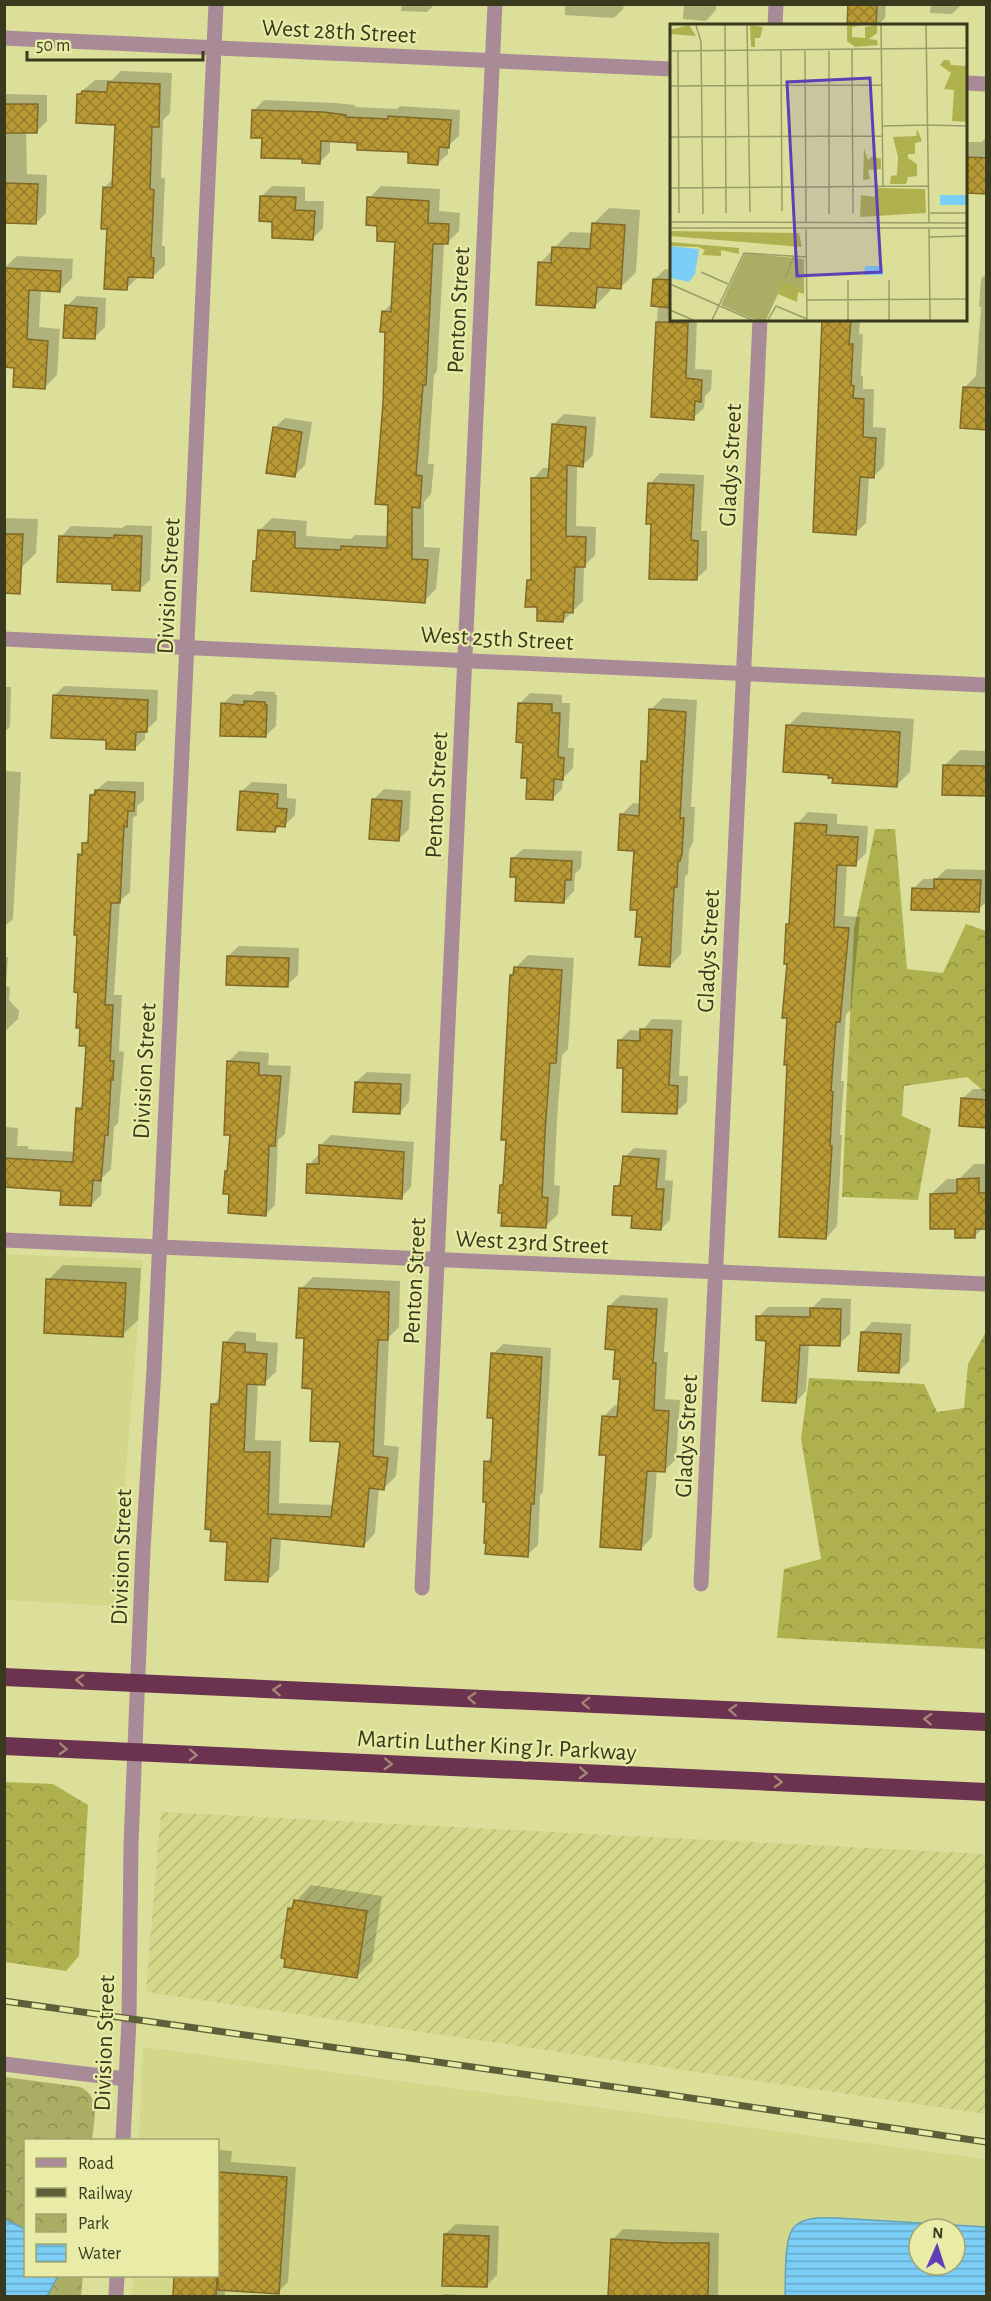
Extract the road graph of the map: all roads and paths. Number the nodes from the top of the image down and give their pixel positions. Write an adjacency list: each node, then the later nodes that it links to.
1 (216, 4): 6 (street, Division Street)
2 (495, 4): 7 (street, Penton Street)
3 (776, 4): 4 (street)
4 (775, 24)
5 (4, 38): 6 (street, West 28th Street)
6 (214, 48): 7 (street, West 28th Street); 13 (street, Division Street)
7 (492, 60): 8 (street, West 28th Street); 14 (street, Penton Street)
8 (670, 69)
9 (967, 83): 10 (street)
10 (987, 84)
11 (760, 321): 15 (street, Gladys Street)
12 (4, 639): 13 (street, West 25th Street)
13 (187, 647): 14 (street, West 25th Street); 18 (street, Division Street)
14 (464, 659): 15 (street, West 25th Street); 19 (street, Penton Street)
15 (743, 672): 16 (street, West 25th Street); 20 (street, Gladys Street)
16 (987, 685)
17 (4, 1240): 18 (street, West 23rd Street)
18 (159, 1248): 19 (street, West 23rd Street); 25 (street, Division Street)
19 (437, 1260): 20 (street, West 23rd Street); 23 (street, Penton Street)
20 (716, 1274): 21 (street, West 23rd Street); 22 (street, Gladys Street)
21 (987, 1284)
22 (701, 1584)
23 (422, 1588)
24 (4, 1677): 25 (highway, Martin Luther King Jr. Parkway, one-way to 24)
25 (139, 1683): 26 (highway, Martin Luther King Jr. Parkway, one-way to 25); 28 (street, Division Street)
26 (987, 1722)
27 (4, 1746): 28 (highway, Martin Luther King Jr. Parkway, one-way to 28)
28 (135, 1753): 29 (highway, Martin Luther King Jr. Parkway, one-way to 29); 31 (street, Division Street)
29 (987, 1792)
30 (4, 2064): 31 (street)
31 (126, 2079): 32 (street, Division Street)
32 (123, 2139)
33 (117, 2277): 34 (street)
34 (116, 2296)

